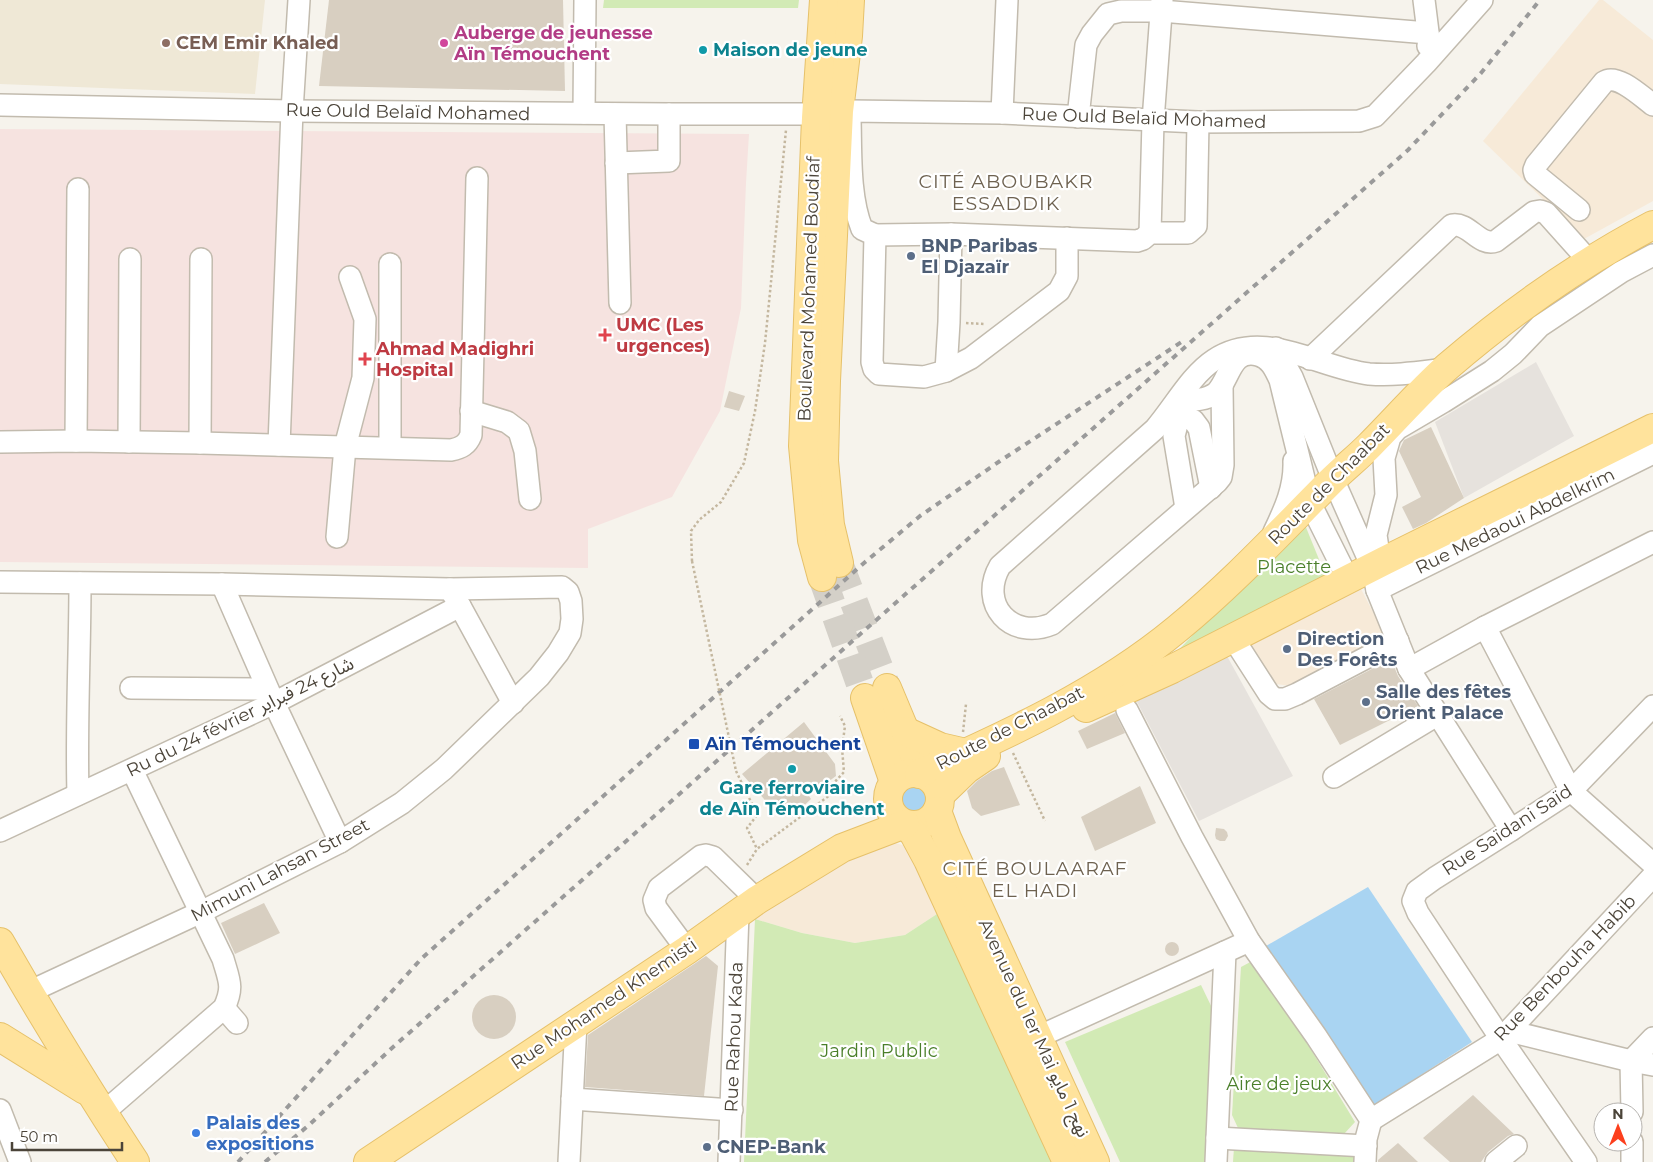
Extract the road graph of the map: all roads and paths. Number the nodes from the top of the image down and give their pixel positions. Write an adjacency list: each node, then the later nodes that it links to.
1 (299, 0): 13 (street)
2 (584, 0): 15 (street)
3 (824, 0): 14 (main road, Boulevard Mohamed Boudiaf)
4 (850, 0): 14 (main road, Boulevard Mohamed Boudiaf)
5 (1007, 0): 19 (street)
6 (1424, 0): 9 (street)
7 (1482, 0): 10 (street, Rue Ould Belaïd Mohamed)
8 (1161, 6): 9 (street); 20 (street); 21 (street)
9 (1428, 33): 10 (street)
10 (1426, 63): 22 (street, Rue Ould Belaïd Mohamed)
11 (0, 105): 13 (street, Rue Ould Belaïd Mohamed)
12 (1653, 105): 26 (street)
13 (292, 111): 15 (street, Rue Ould Belaïd Mohamed); 54 (street)
14 (835, 112): 18 (street, Rue Ould Belaïd Mohamed); 19 (street, Rue Ould Belaïd Mohamed); 30 (street); 66 (main road, Boulevard Mohamed Boudiaf)
15 (584, 114): 16 (street, Rue Ould Belaïd Mohamed)
16 (615, 114): 17 (street, Rue Ould Belaïd Mohamed); 23 (street)
17 (669, 114): 18 (street, Rue Ould Belaïd Mohamed); 23 (street)
18 (788, 114): 99 (path, bridge)
19 (1002, 114): 20 (street, Rue Ould Belaïd Mohamed)
20 (1078, 117): 21 (street, Rue Ould Belaïd Mohamed)
21 (1153, 121): 22 (street, Rue Ould Belaïd Mohamed); 28 (street)
22 (1198, 122): 28 (street)
23 (616, 162): 38 (street)
24 (477, 178): 47 (street)
25 (78, 189): 50 (street)
26 (1579, 210)
27 (1653, 225): 35 (main road, Route de Chaabat)
28 (1150, 233): 31 (street)
29 (950, 234): 30 (street); 31 (street); 39 (street)
30 (876, 235): 44 (street)
31 (1067, 238): 40 (street)
32 (1653, 255): 57 (street)
33 (130, 259): 52 (street)
34 (201, 259): 53 (street)
35 (1589, 262): 42 (street); 43 (main road, Route de Chaabat)
36 (390, 264): 56 (street)
37 (350, 277): 55 (street)
38 (620, 303)
39 (949, 322): 40 (path); 44 (street)
40 (1013, 326): 44 (street)
41 (1276, 348): 42 (street); 46 (street); 59 (street)
42 (1310, 359): 43 (street)
43 (1446, 369): 57 (main road, Route de Chaabat)
44 (946, 371)
45 (1222, 386): 46 (street); 49 (street); 60 (street)
46 (1180, 408): 60 (street); 60 (street); 60 (street)
47 (471, 411): 56 (street); 61 (street)
48 (1653, 428): 67 (main road, Route de Chaabat)
49 (1292, 434): 62 (street); 65 (street)
50 (76, 441): 51 (street); 52 (street)
51 (0, 442)
52 (129, 442): 53 (street)
53 (200, 443): 54 (street)
54 (280, 445): 55 (street)
55 (345, 446): 56 (street); 63 (street)
56 (390, 447)
57 (1379, 450): 59 (main road, Route de Chaabat); 67 (street)
58 (1653, 453): 67 (street, Rue Medaoui Abdelkrim)
59 (1333, 479): 62 (main road, Route de Chaabat); 67 (street)
60 (1198, 498)
61 (530, 499)
62 (1310, 503): 65 (main road, Route de Chaabat); 67 (street)
63 (337, 537)
64 (1653, 542): 72 (street)
65 (1270, 544): 86 (main road, Route de Chaabat)
66 (831, 570)
67 (1370, 574): 73 (main road, Route de Chaabat); 74 (street)
68 (0, 582): 69 (street)
69 (80, 583): 70 (street); 91 (street)
70 (222, 584): 71 (street); 77 (street)
71 (455, 598): 77 (street, Ru du 24 février شارع 24 فبراير); 78 (street); 78 (street, Mimuni Lahsan Street)
72 (1485, 627): 75 (street); 90 (street)
73 (1234, 638): 74 (street); 85 (main road, Route de Chaabat)
74 (1398, 641): 75 (street)
75 (1409, 669): 82 (street)
76 (131, 688): 77 (street)
77 (270, 696): 87 (street, Ru du 24 février شارع 24 فبراير); 97 (street)
78 (513, 702): 97 (street, Mimuni Lahsan Street)
79 (966, 704): 86 (path)
80 (1653, 706): 90 (street, Rue Saïdani Saïd)
81 (1127, 710): 105 (street)
82 (1438, 714): 88 (street); 95 (street)
83 (840, 716): 99 (path)
84 (905, 732): 86 (main road); 89 (main road); 89 (main road)
85 (1009, 745): 92 (main road, Route de Chaabat); 93 (path)
86 (964, 747): 89 (main road, Route de Chaabat)
87 (132, 770): 91 (street, Ru du 24 février شارع 24 فبراير); 104 (street)
88 (1334, 777)
89 (904, 783): 92 (main road); 94 (main road); 98 (main road, Rue Mohamed Khemisti)
90 (1571, 791): 95 (street, Rue Saïdani Saïd); 100 (street)
91 (78, 794): 96 (street, Ru du 24 février شارع 24 فبراير)
92 (939, 803): 94 (main road); 113 (main road, Avenue du 1er Mai نهج 1 مايو)
93 (1045, 821)
94 (905, 824): 98 (main road, Rue Mohamed Khemisti); 131 (main road, Avenue du 1er Mai نهج 1 مايو)
95 (1511, 830): 111 (street, Rue Saïdani Saïd)
96 (0, 831)
97 (340, 842): 104 (street, Mimuni Lahsan Street)
98 (842, 848): 103 (main road, Rue Mohamed Khemisti)
99 (757, 849): 102 (path)
100 (1653, 864)
101 (1653, 876): 111 (street, Rue Benbouha Habib)
102 (738, 880): 103 (street); 107 (street)
103 (748, 906): 107 (main road, Rue Mohamed Khemisti); 121 (street, Rue Rahou Kada)
104 (201, 912): 109 (street, Mimuni Lahsan Street); 119 (street)
105 (1249, 941): 108 (street); 122 (street)
106 (0, 942): 109 (main road)
107 (687, 950): 110 (main road, Rue Mohamed Khemisti)
108 (1225, 952): 113 (street); 123 (street)
109 (29, 992): 119 (main road)
110 (576, 1023): 117 (street); 128 (main road, Rue Mohamed Khemisti)
111 (1505, 1035): 115 (street); 122 (street, Rue Benbouha Habib); 135 (street)
112 (0, 1037): 119 (main road)
113 (1038, 1037): 132 (main road, Avenue du 1er Mai نهج 1 مايو)
114 (1653, 1038): 115 (street)
115 (1631, 1061): 116 (street); 118 (street)
116 (1653, 1065)
117 (572, 1099): 121 (street); 129 (street)
118 (1632, 1102)
119 (97, 1103): 127 (main road)
120 (0, 1110): 126 (street)
121 (732, 1110): 130 (street, Rue Rahou Kada)
122 (1372, 1120): 125 (street)
123 (1217, 1138): 125 (street); 133 (street)
124 (1516, 1146): 134 (street)
125 (1366, 1154)
126 (20, 1162)
127 (135, 1162)
128 (368, 1162)
129 (569, 1162)
130 (729, 1162)
131 (1067, 1162)
132 (1095, 1162)
133 (1216, 1162)
134 (1496, 1162)
135 (1586, 1162)

